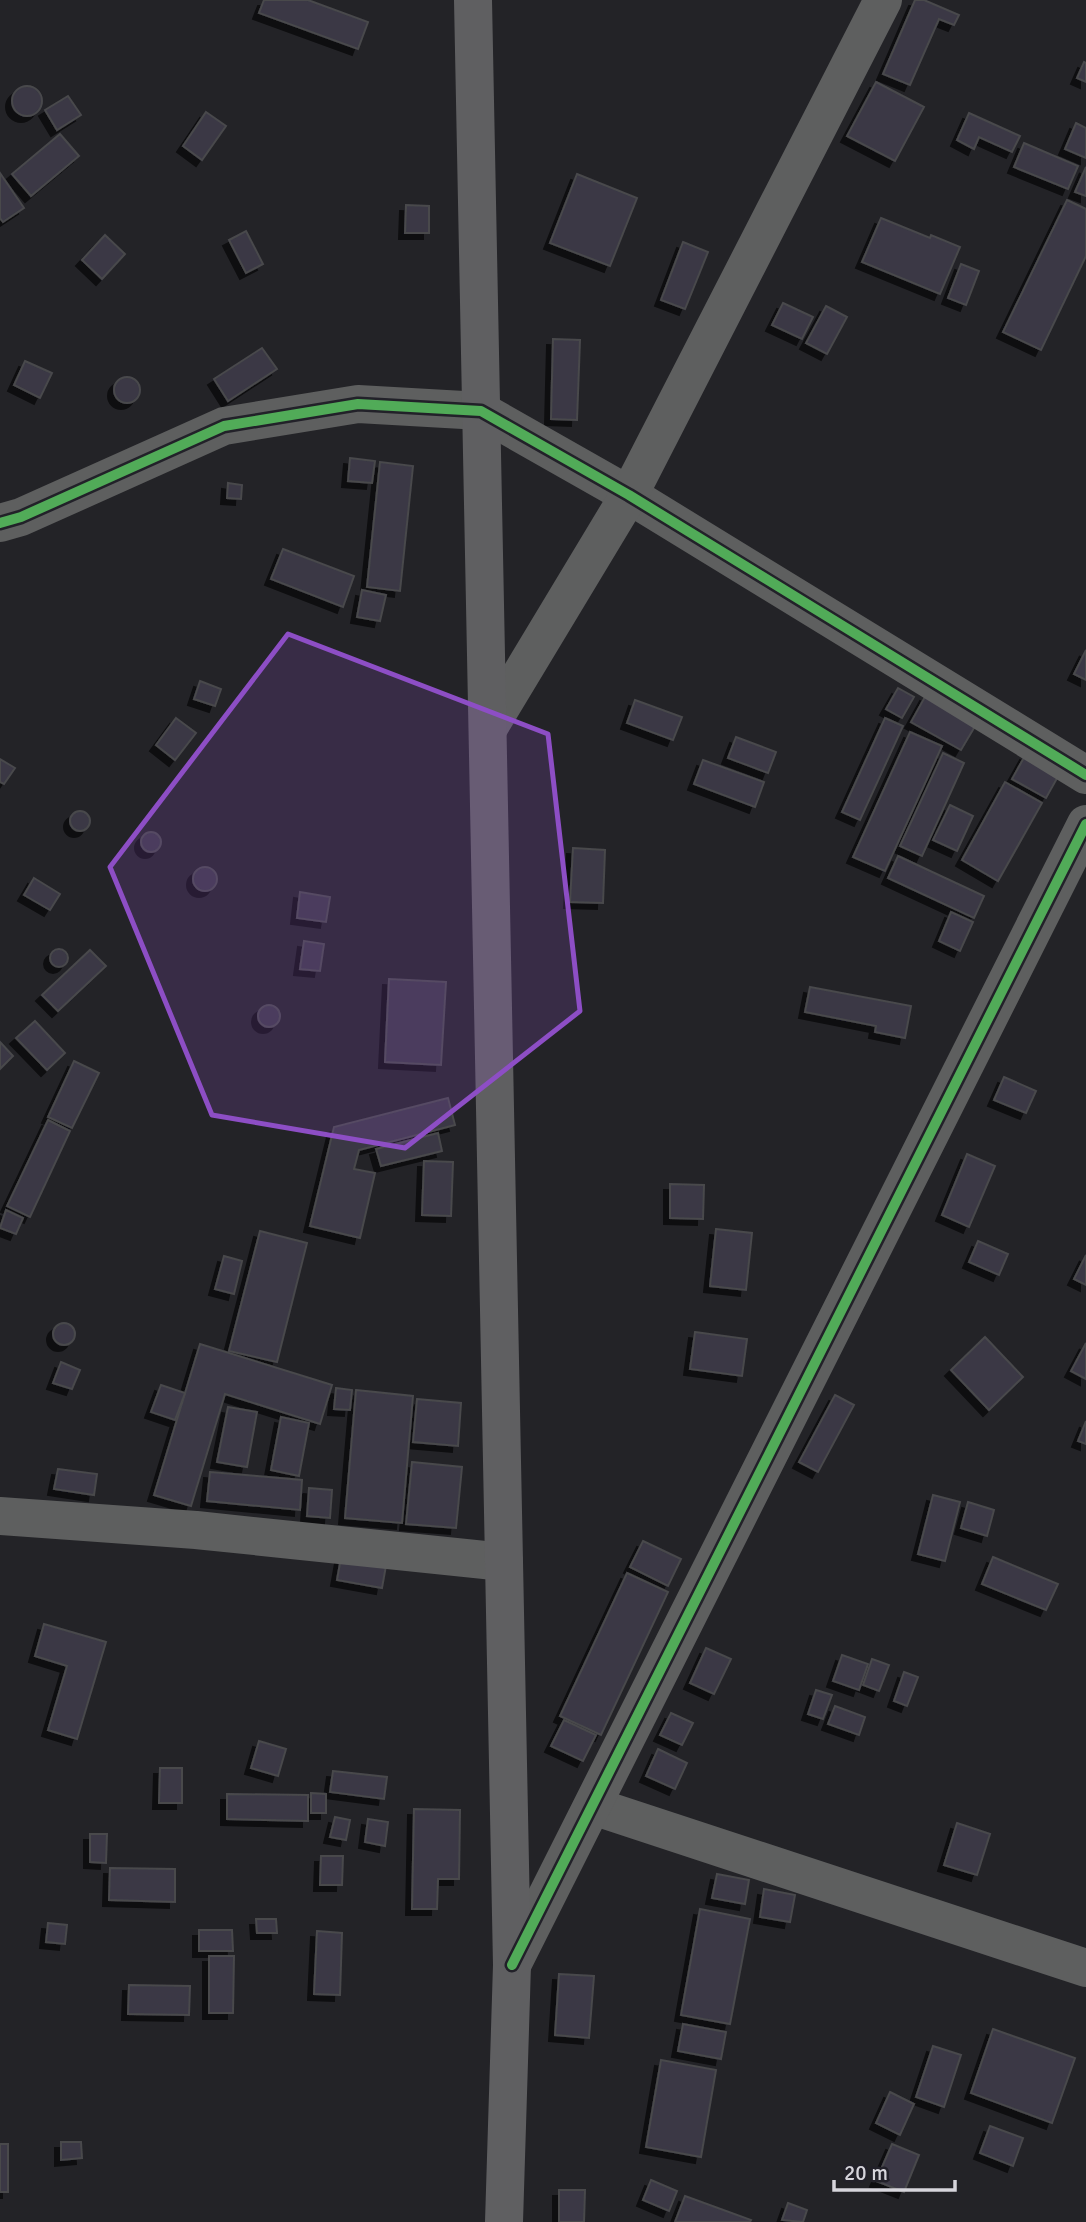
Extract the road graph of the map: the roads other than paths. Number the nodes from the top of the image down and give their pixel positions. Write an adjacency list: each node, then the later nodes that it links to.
1 (473, 0): 3 (main road)
2 (883, 0): 4 (street)
3 (481, 411): 4 (street); 5 (street); 6 (main road)
4 (629, 495): 6 (street); 7 (street)
5 (0, 523)
6 (488, 729): 10 (main road)
7 (1086, 775)
8 (1086, 824): 11 (street)
9 (0, 1516): 10 (street)
10 (504, 1562): 12 (main road)
11 (593, 1806): 12 (street); 13 (street)
12 (512, 1965): 14 (main road)
13 (1086, 1968)
14 (504, 2222)

